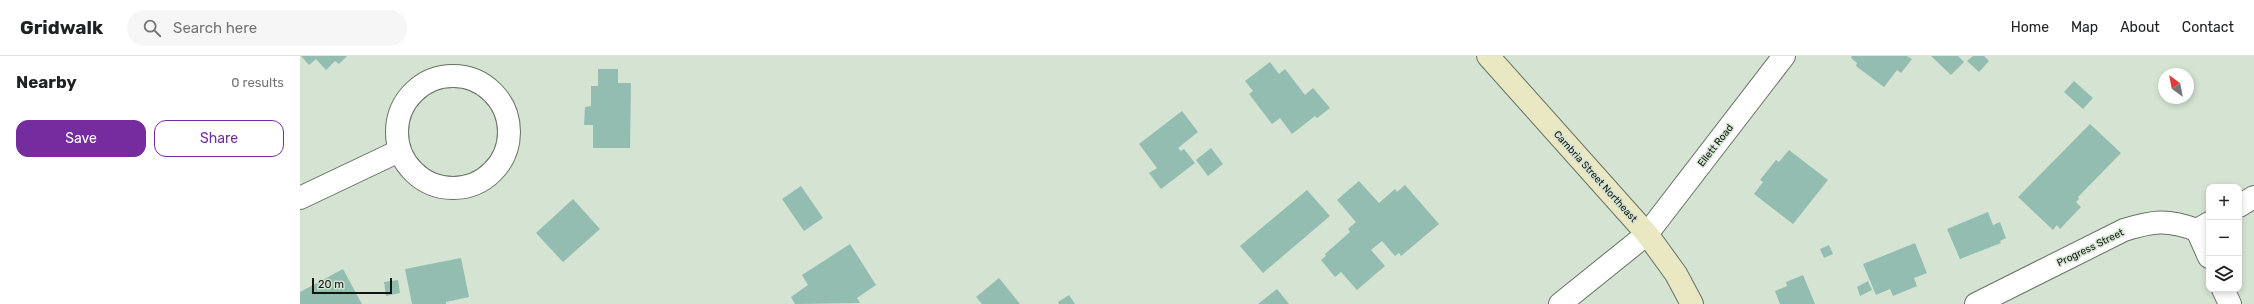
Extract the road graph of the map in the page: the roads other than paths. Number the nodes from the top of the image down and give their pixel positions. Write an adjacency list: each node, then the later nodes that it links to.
1 (1488, 56): 8 (main road, Cambria Street Northeast)
2 (1784, 56): 8 (street, Ellett Road)
3 (399, 151): 3 (street); 5 (street)
4 (2254, 197): 6 (street)
5 (300, 198)
6 (2242, 204)
7 (2203, 226): 9 (street); 13 (street, Progress Street)
8 (1647, 234): 11 (street, Ellett Road); 12 (main road, Cambria Street Northeast)
9 (2209, 256)
10 (2224, 292): 14 (street)
11 (1560, 304)
12 (1692, 304)
13 (1976, 304)
14 (2230, 304)

